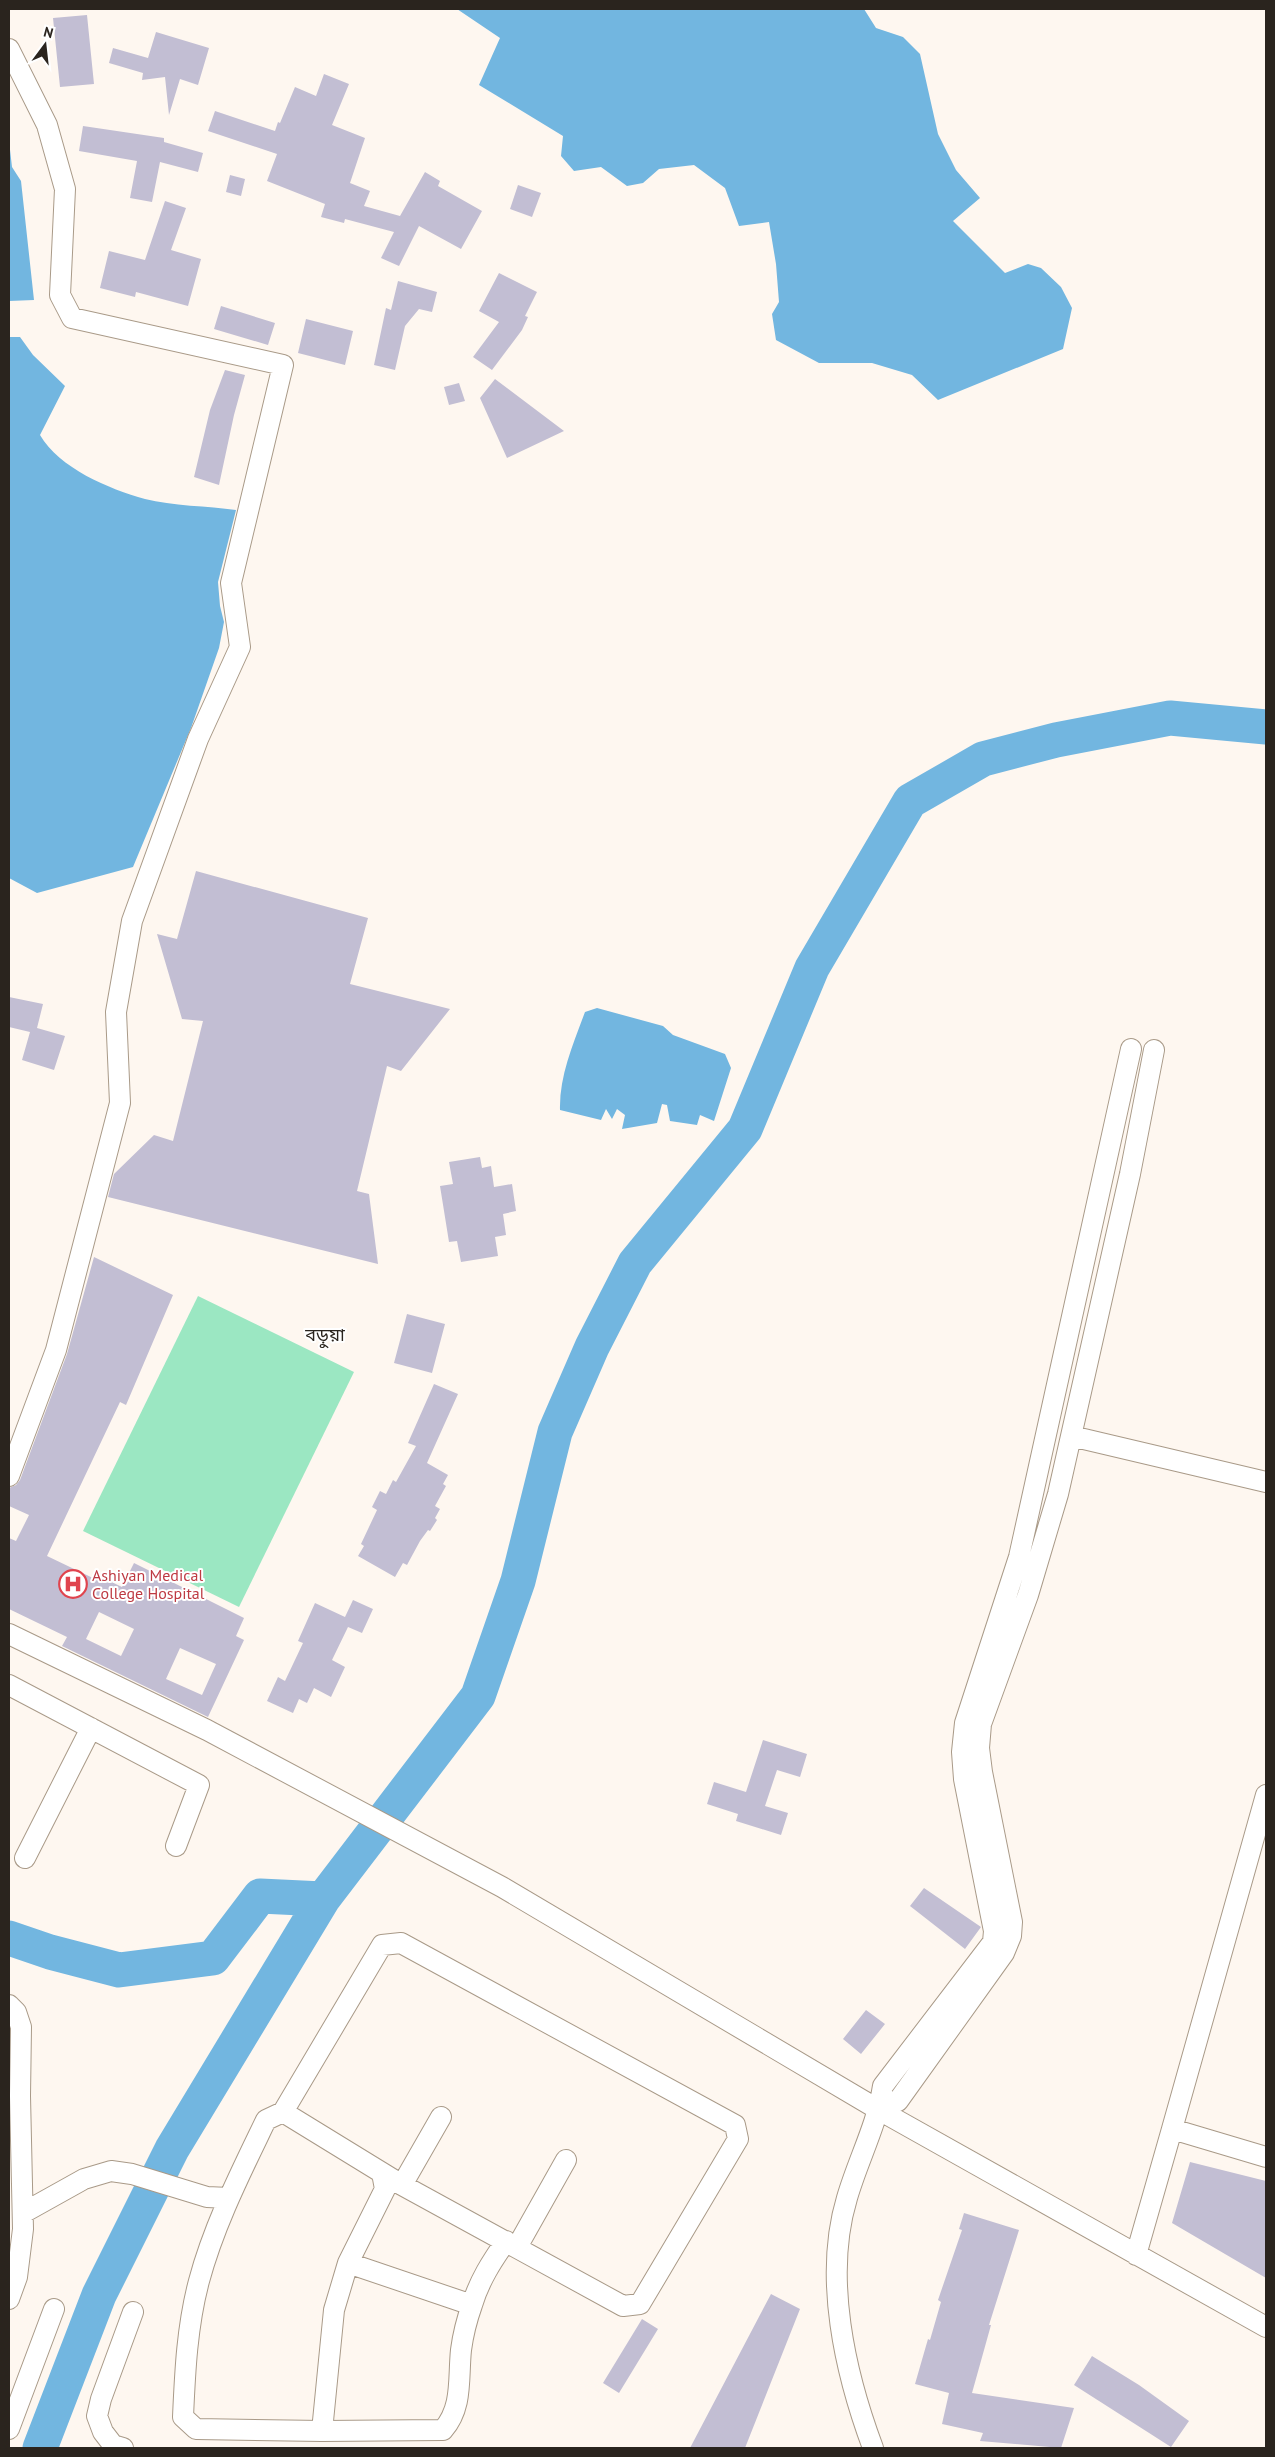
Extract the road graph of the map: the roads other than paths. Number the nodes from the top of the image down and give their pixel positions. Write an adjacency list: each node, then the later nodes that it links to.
1 (9, 50): 7 (street)
2 (1131, 1049): 4 (street)
3 (1154, 1050): 5 (street)
4 (1104, 1167): 5 (street); 13 (street)
5 (1130, 1174): 6 (street)
6 (1071, 1436): 8 (street); 13 (street)
7 (9, 1476)
8 (1266, 1482)
9 (9, 1634): 18 (street)
10 (9, 1686): 11 (street)
11 (91, 1728): 14 (street); 15 (street)
12 (1266, 1795): 21 (street)
13 (984, 1830): 18 (street)
14 (176, 1846)
15 (25, 1858)
16 (9, 2005): 17 (street)
17 (15, 2096): 27 (street)
18 (879, 2110): 29 (street); 36 (street)
19 (283, 2112): 24 (street); 26 (street); 28 (street)
20 (441, 2117): 25 (street)
21 (1172, 2128): 22 (street); 29 (street)
22 (1266, 2157)
23 (566, 2160): 28 (street)
24 (382, 2173): 25 (street); 30 (street)
25 (402, 2185): 28 (street)
26 (229, 2198): 27 (street); 38 (street)
27 (18, 2224): 31 (street)
28 (511, 2244): 32 (street)
29 (1136, 2255): 35 (street)
30 (348, 2263): 32 (street); 38 (street)
31 (9, 2298)
32 (472, 2305): 38 (street)
33 (54, 2308): 37 (street)
34 (133, 2312): 39 (street)
35 (1266, 2327)
36 (862, 2416): 40 (street); 41 (street)
37 (9, 2429)
38 (322, 2431)
39 (123, 2448)
40 (859, 2448)
41 (873, 2448)

